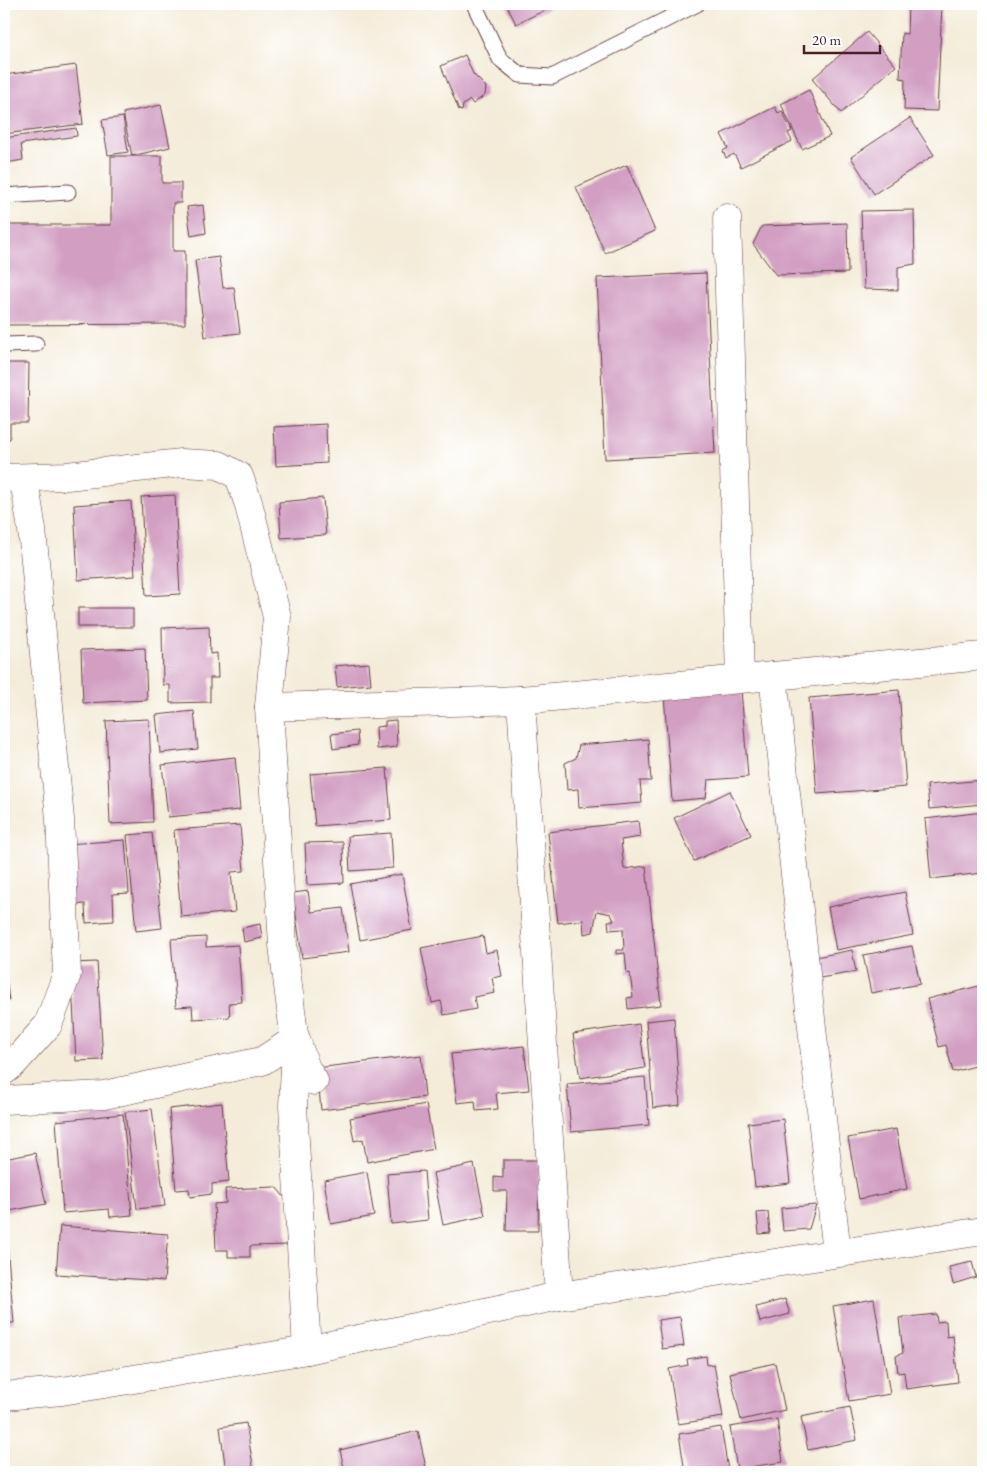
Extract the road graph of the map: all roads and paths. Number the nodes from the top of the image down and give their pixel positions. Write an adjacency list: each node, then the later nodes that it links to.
1 (474, 4): 2 (lane)
2 (697, 4)
3 (68, 192): 4 (lane)
4 (4, 196)
5 (727, 218): 11 (street)
6 (36, 344): 7 (lane)
7 (4, 345)
8 (14, 478): 13 (street); 15 (street)
9 (983, 656): 10 (street)
10 (772, 676): 11 (street); 19 (street)
11 (740, 678): 12 (street)
12 (520, 700): 13 (street); 20 (street)
13 (269, 708): 14 (street)
14 (296, 1039): 16 (street); 17 (street); 21 (street)
15 (4, 1071)
16 (314, 1080)
17 (4, 1100)
18 (983, 1230): 19 (street)
19 (837, 1253): 20 (street)
20 (559, 1296): 21 (street)
21 (307, 1350): 22 (street)
22 (4, 1396)

